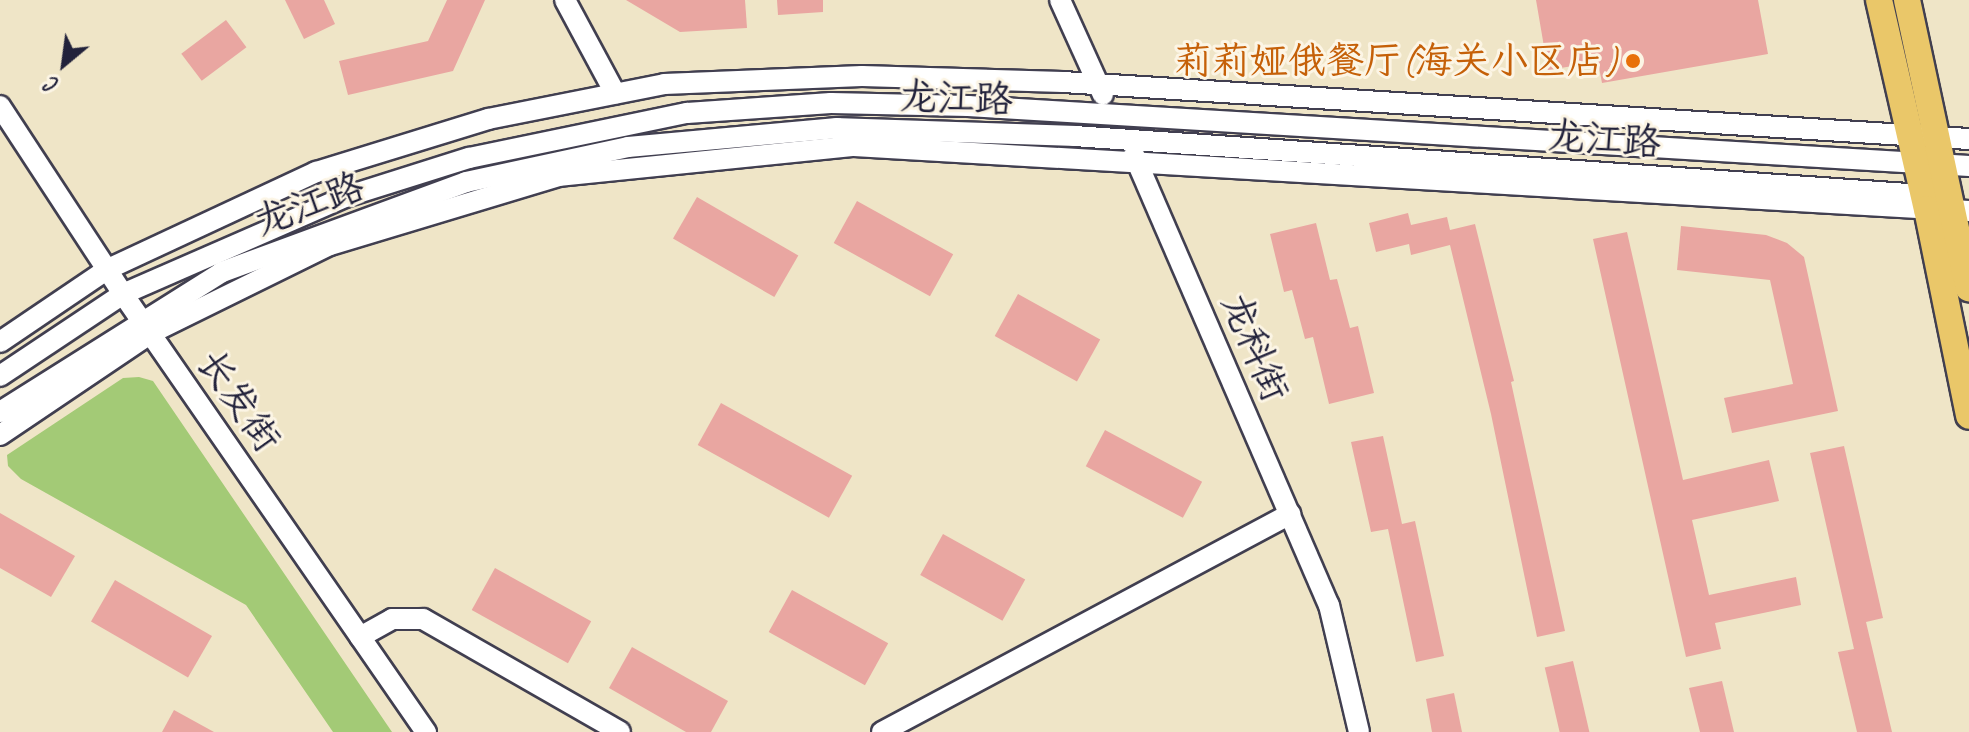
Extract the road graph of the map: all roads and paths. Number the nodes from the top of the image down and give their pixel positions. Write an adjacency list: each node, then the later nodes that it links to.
1 (565, 0): 6 (street)
2 (1060, 0): 5 (street, 龙科街)
3 (1879, 0): 11 (main road)
4 (1907, 0): 11 (main road)
5 (1097, 85): 6 (street); 8 (street, 龙科街); 11 (street)
6 (615, 93): 15 (street)
7 (0, 106): 15 (street, 长发街)
8 (1114, 115): 9 (street, 龙科街); 11 (street, 龙江路); 17 (street, 龙江路)
9 (1126, 138): 12 (street, 龙科街); 14 (street, 龙江路); 18 (street, 龙江路)
10 (1969, 139): 11 (street)
11 (1921, 146): 13 (main road); 14 (main road)
12 (1139, 164): 14 (street); 18 (street); 24 (street, 龙科街)
13 (1956, 166): 14 (main road)
14 (1948, 204): 16 (main road); 22 (main road)
15 (108, 269): 17 (street, 长发街); 19 (street)
16 (1969, 288)
17 (123, 294): 18 (street, 长发街); 20 (street, 龙江路)
18 (146, 327): 21 (street, 龙江路); 23 (street); 25 (street, 长发街)
19 (0, 342)
20 (0, 376)
21 (0, 412)
22 (1969, 416)
23 (0, 435)
24 (1290, 514): 28 (street); 29 (street, 龙科街)
25 (360, 637): 26 (street, 长发街); 27 (street)
26 (426, 732)
27 (620, 732)
28 (882, 732)
29 (1359, 732)

